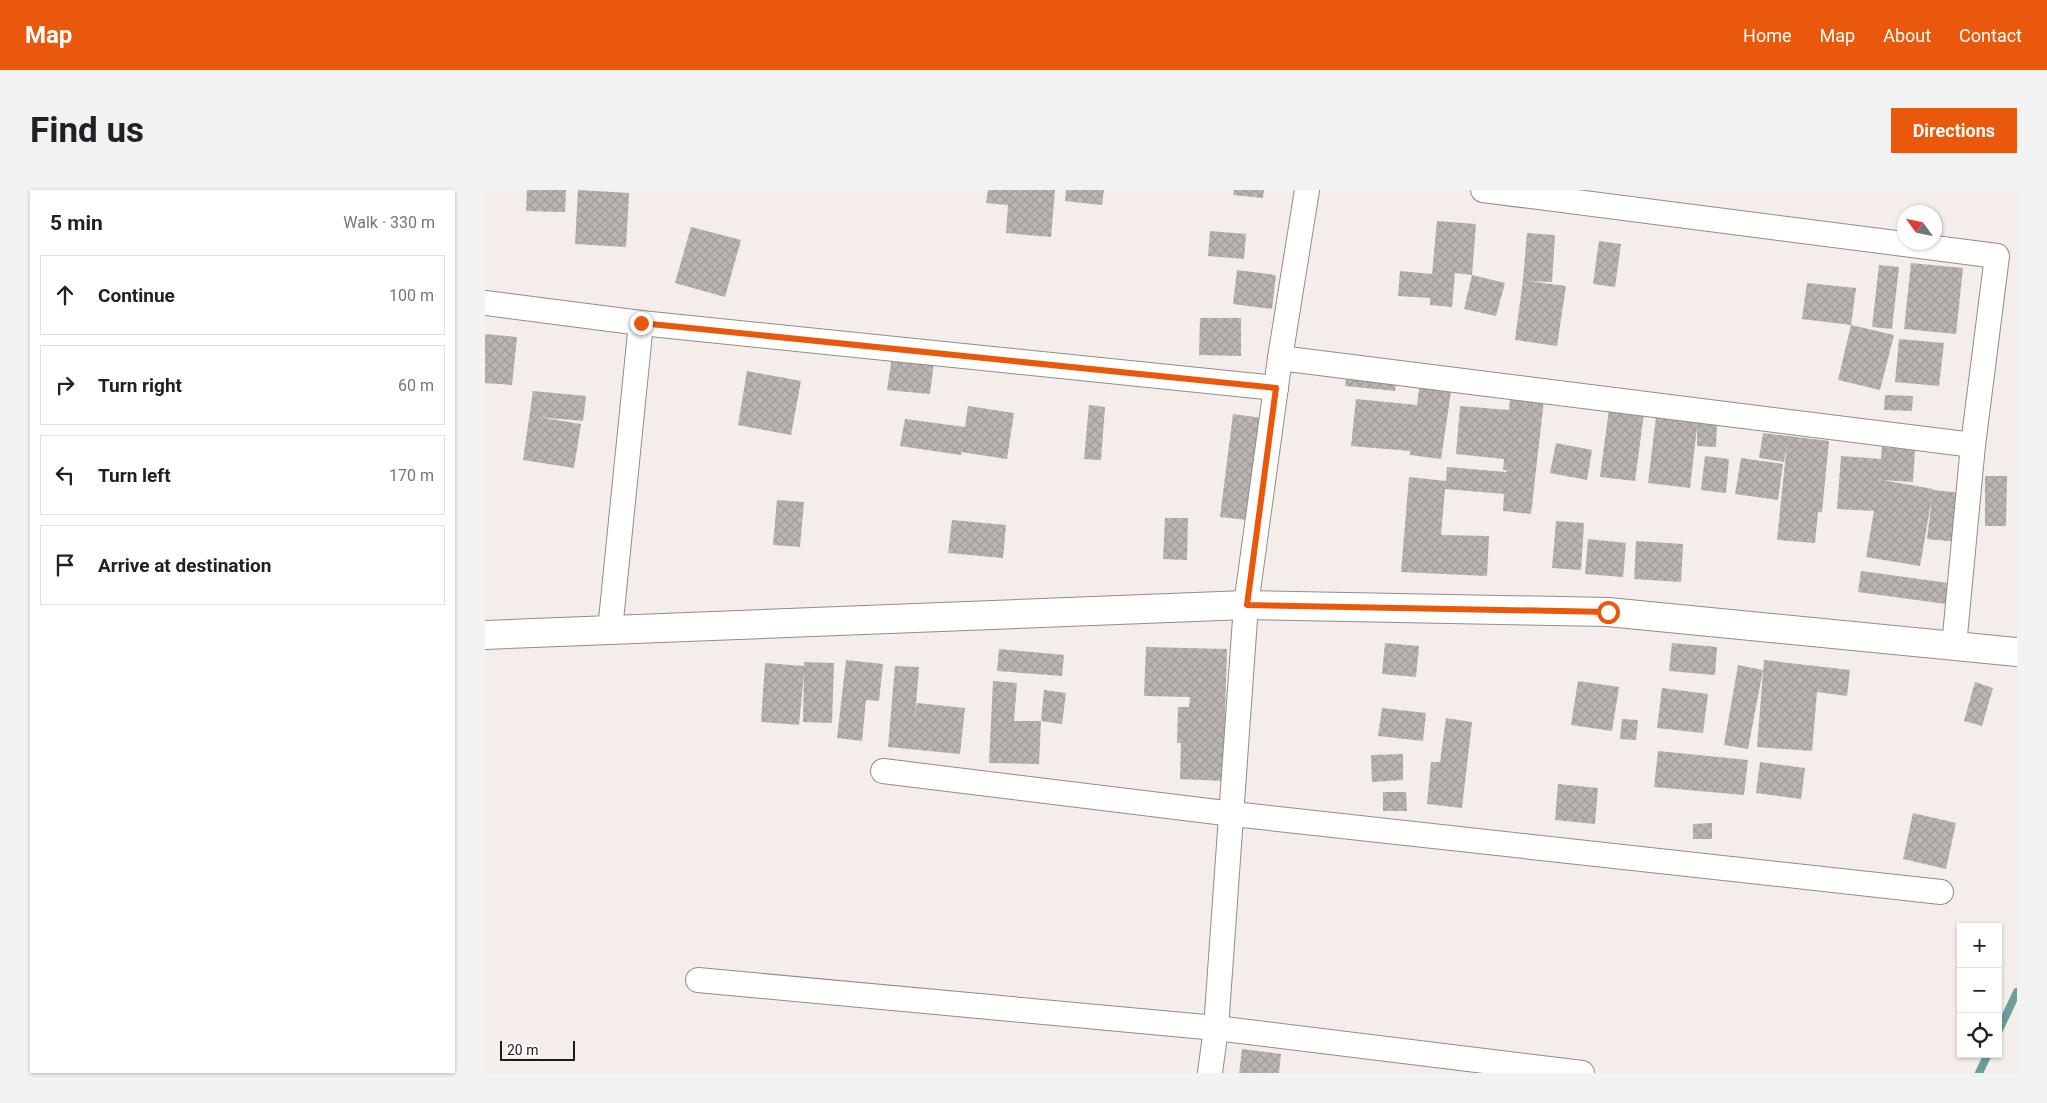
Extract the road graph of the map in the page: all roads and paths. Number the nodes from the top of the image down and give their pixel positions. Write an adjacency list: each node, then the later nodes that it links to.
1 (1307, 190): 5 (street)
2 (1483, 190): 7 (street)
3 (485, 303): 4 (street)
4 (641, 323): 6 (street); 9 (street)
5 (1280, 358): 6 (street); 7 (street)
6 (1276, 388): 8 (street)
7 (1973, 445): 11 (street)
8 (1247, 605): 9 (main road); 11 (main road); 14 (street)
9 (610, 630): 10 (main road)
10 (485, 635)
11 (1954, 646): 12 (main road)
12 (2017, 652)
13 (883, 771): 14 (street)
14 (1233, 814): 15 (street); 17 (street)
15 (1941, 892)
16 (698, 980): 17 (street)
17 (1216, 1028): 18 (street); 19 (street)
18 (1210, 1073)
19 (1582, 1073)

